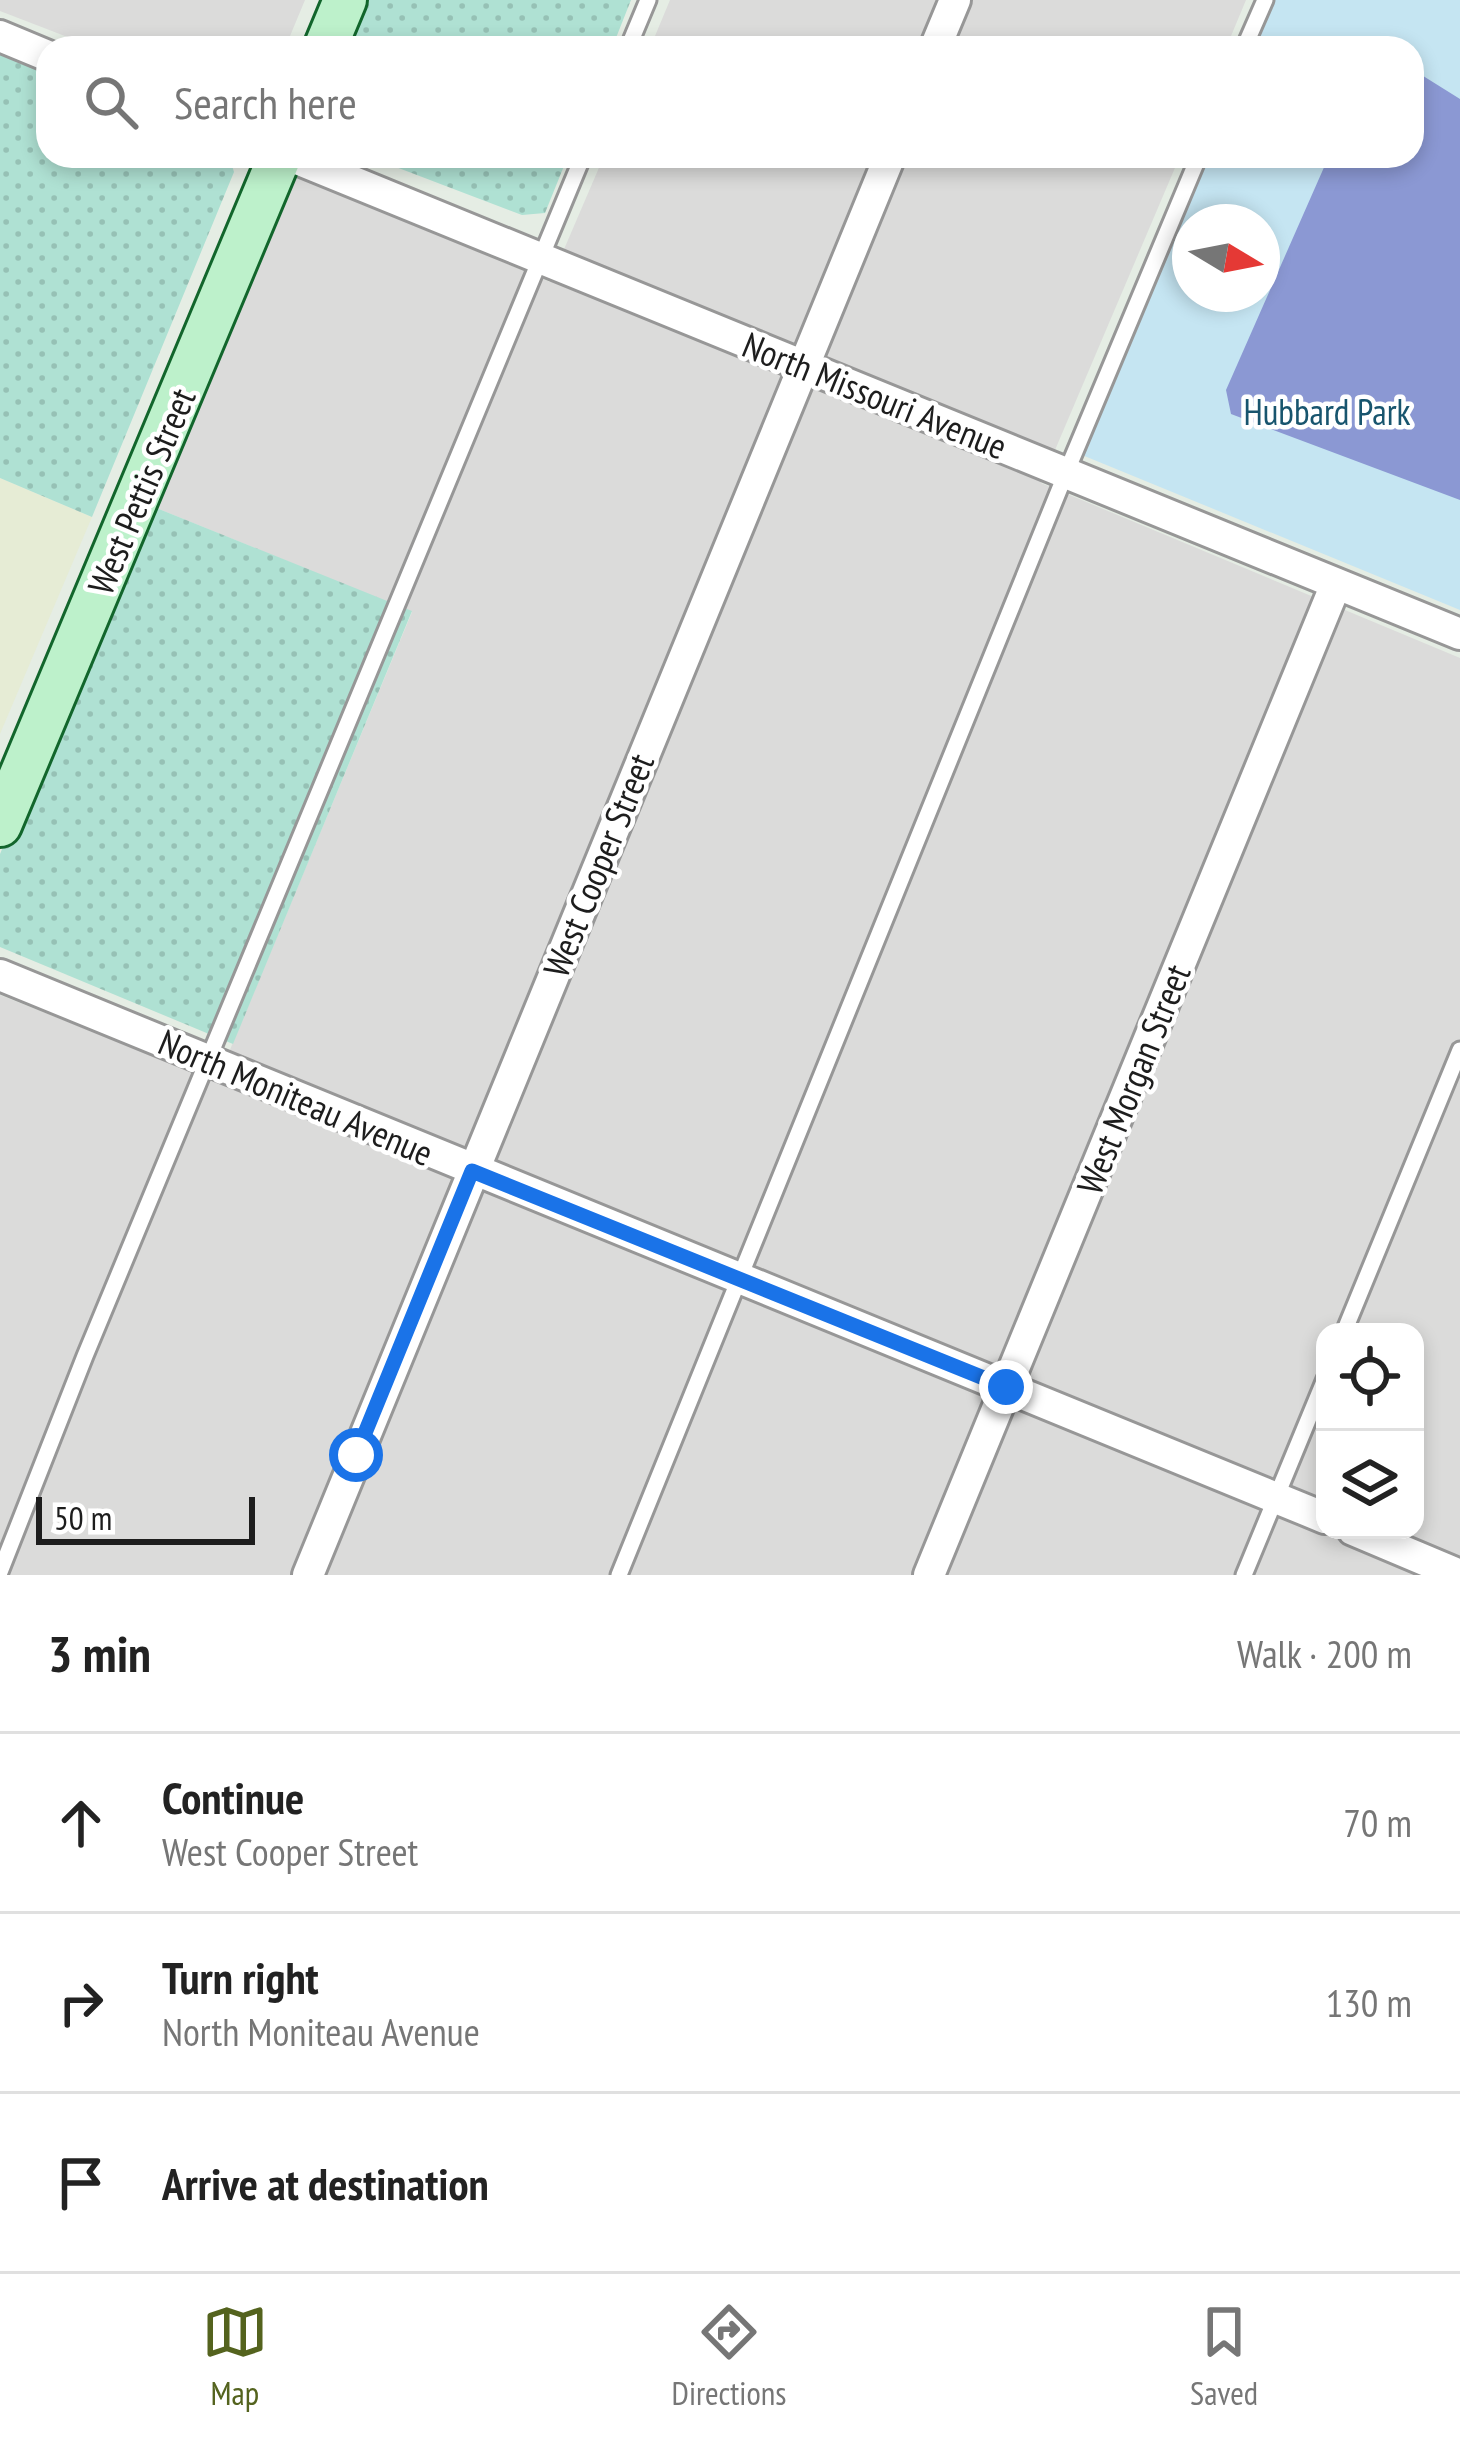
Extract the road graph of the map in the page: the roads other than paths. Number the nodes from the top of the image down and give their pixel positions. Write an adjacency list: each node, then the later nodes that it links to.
1 (344, 0): 6 (street)
2 (648, 0): 7 (lane)
3 (955, 0): 8 (street)
4 (1265, 0): 9 (lane)
5 (0, 36): 10 (street)
6 (330, 36)
7 (633, 36)
8 (940, 36)
9 (1249, 36)
10 (36, 51)
11 (275, 168): 21 (street, West Pettis Street)
12 (319, 168): 16 (street, North Missouri Avenue)
13 (579, 168): 16 (lane)
14 (885, 168): 17 (street, West Cooper Street)
15 (1194, 168): 18 (lane)
16 (541, 260): 17 (street, North Missouri Avenue); 24 (lane)
17 (802, 366): 18 (street, North Missouri Avenue); 25 (street, West Cooper Street)
18 (1066, 473): 19 (street, North Missouri Avenue); 26 (lane)
19 (1336, 584): 20 (street, North Missouri Avenue); 28 (street, West Morgan Street)
20 (1460, 634)
21 (0, 825)
22 (0, 975): 24 (street, North Moniteau Avenue)
23 (1460, 1050): 27 (lane)
24 (208, 1060): 25 (street, North Moniteau Avenue); 33 (lane)
25 (472, 1171): 26 (street, North Moniteau Avenue); 34 (street, West Cooper Street)
26 (740, 1280): 28 (street, North Moniteau Avenue); 35 (lane)
27 (1348, 1323)
28 (1006, 1387): 30 (street, North Moniteau Avenue); 36 (street, West Morgan Street)
29 (1316, 1401): 30 (lane)
30 (1276, 1498): 31 (street, North Moniteau Avenue); 37 (lane)
31 (1316, 1515)
32 (1374, 1539): 38 (street)
33 (0, 1572)
34 (308, 1575)
35 (619, 1575)
36 (929, 1575)
37 (1244, 1575)
38 (1460, 1575)

